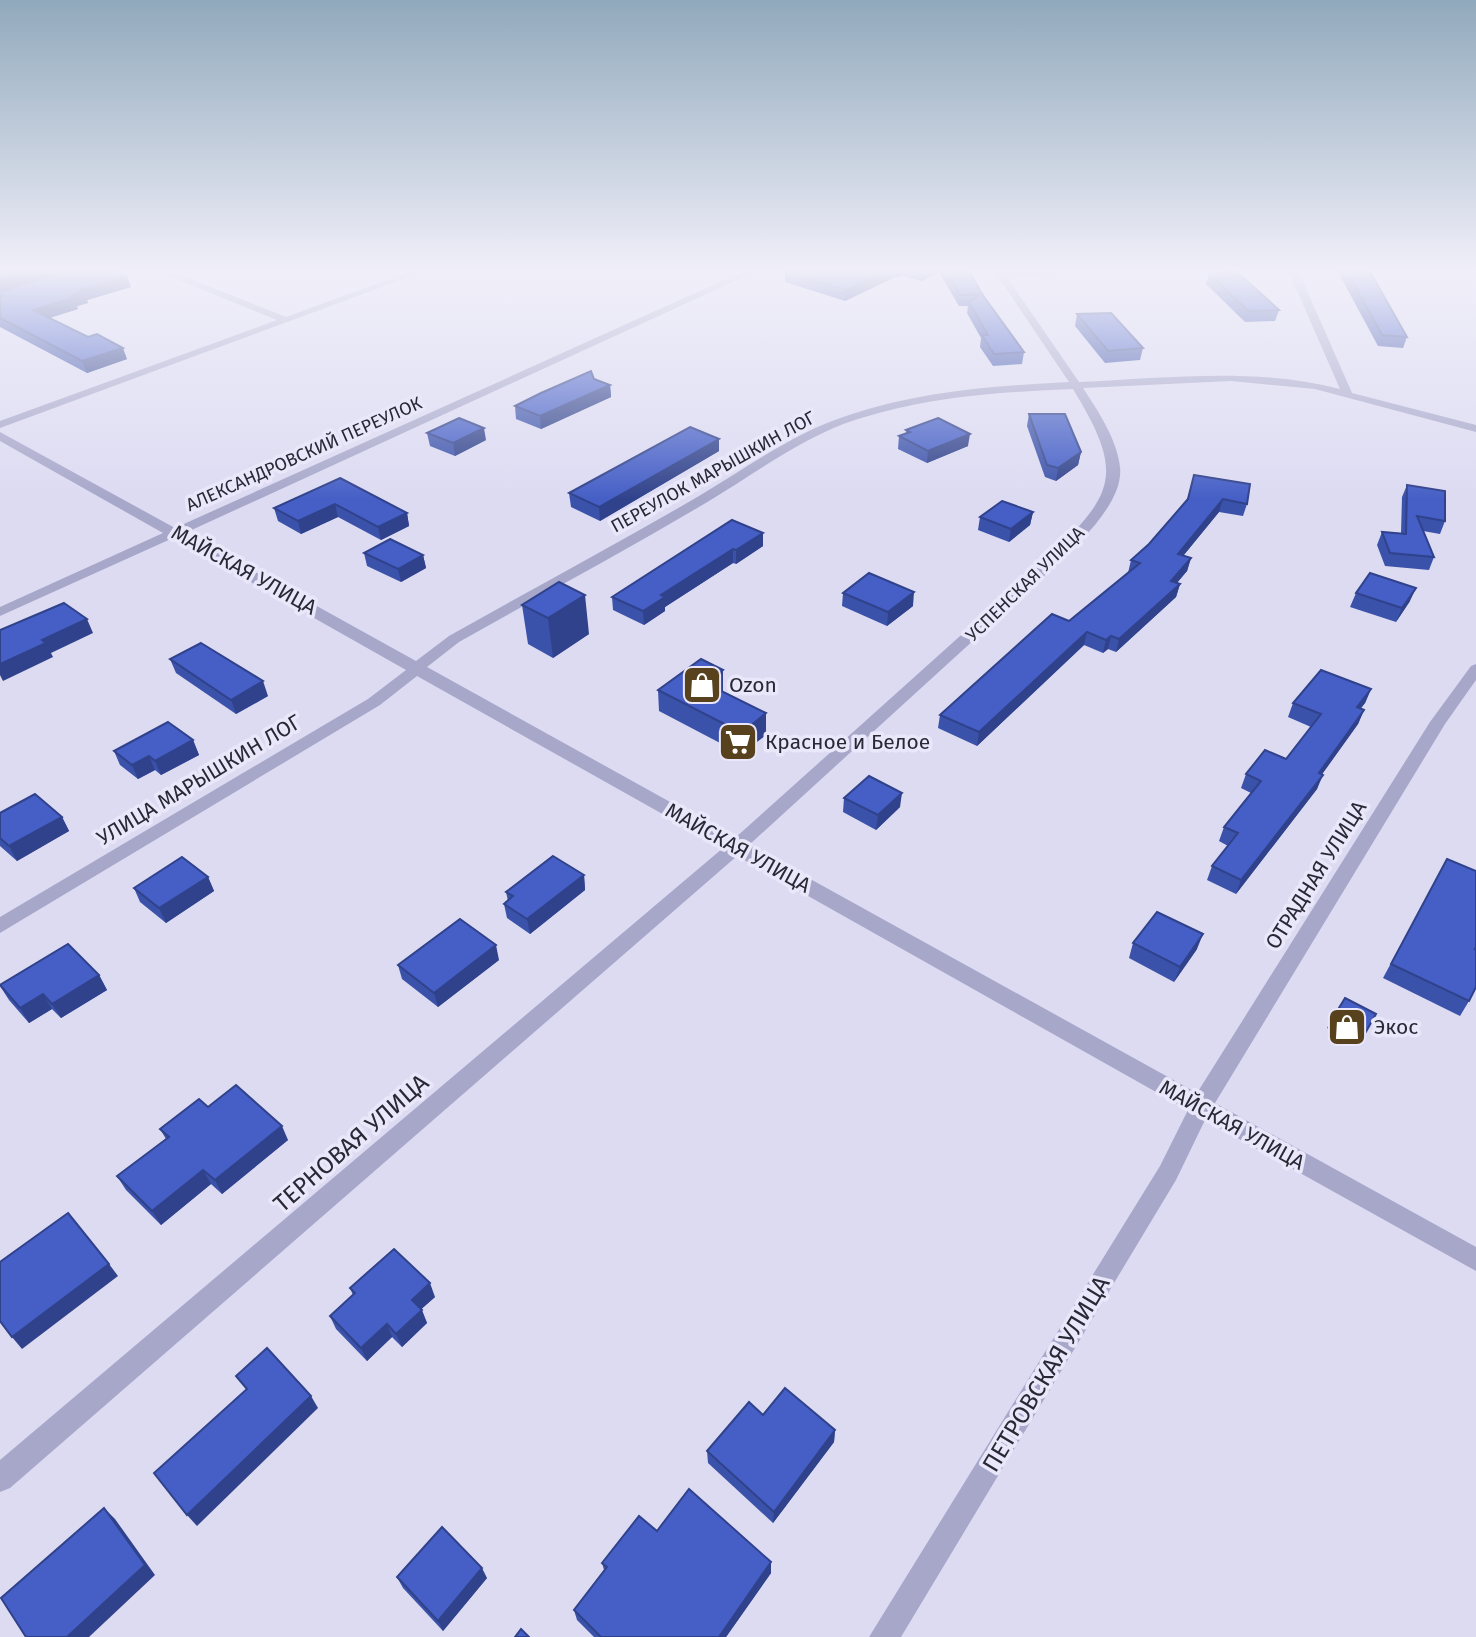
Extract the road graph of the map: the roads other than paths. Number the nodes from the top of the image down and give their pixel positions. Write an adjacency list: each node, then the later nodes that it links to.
1 (210, 346): 7 (street)
2 (585, 346): 10 (street, АЛЕКСАНДРОВСКИЙ ПЕРЕУЛОК)
3 (1048, 346): 5 (street, УСПЕНСКАЯ УЛИЦА)
4 (1327, 346): 6 (street)
5 (1073, 384): 6 (street, ПЕРЕУЛОК МАРЫШКИН ЛОГ); 12 (street, ПЕРЕУЛОК МАРЫШКИН ЛОГ); 14 (street, УСПЕНСКАЯ УЛИЦА)
6 (1347, 392): 8 (street, ПЕРЕУЛОК МАРЫШКИН ЛОГ)
7 (0, 425)
8 (1476, 429)
9 (0, 436): 10 (street, МАЙСКАЯ УЛИЦА)
10 (175, 532): 11 (street, АЛЕКСАНДРОВСКИЙ ПЕРЕУЛОК); 12 (street, МАЙСКАЯ УЛИЦА)
11 (0, 612)
12 (418, 667): 14 (street, МАЙСКАЯ УЛИЦА); 15 (street, УЛИЦА МАРЫШКИН ЛОГ)
13 (1476, 669): 16 (street, ОТРАДНАЯ УЛИЦА)
14 (736, 847): 16 (street, МАЙСКАЯ УЛИЦА); 18 (street, ТЕРНОВАЯ УЛИЦА)
15 (0, 926)
16 (1200, 1108): 17 (street, МАЙСКАЯ УЛИЦА); 19 (street, ПЕТРОВСКАЯ УЛИЦА)
17 (1476, 1260)
18 (0, 1478)
19 (884, 1637)

